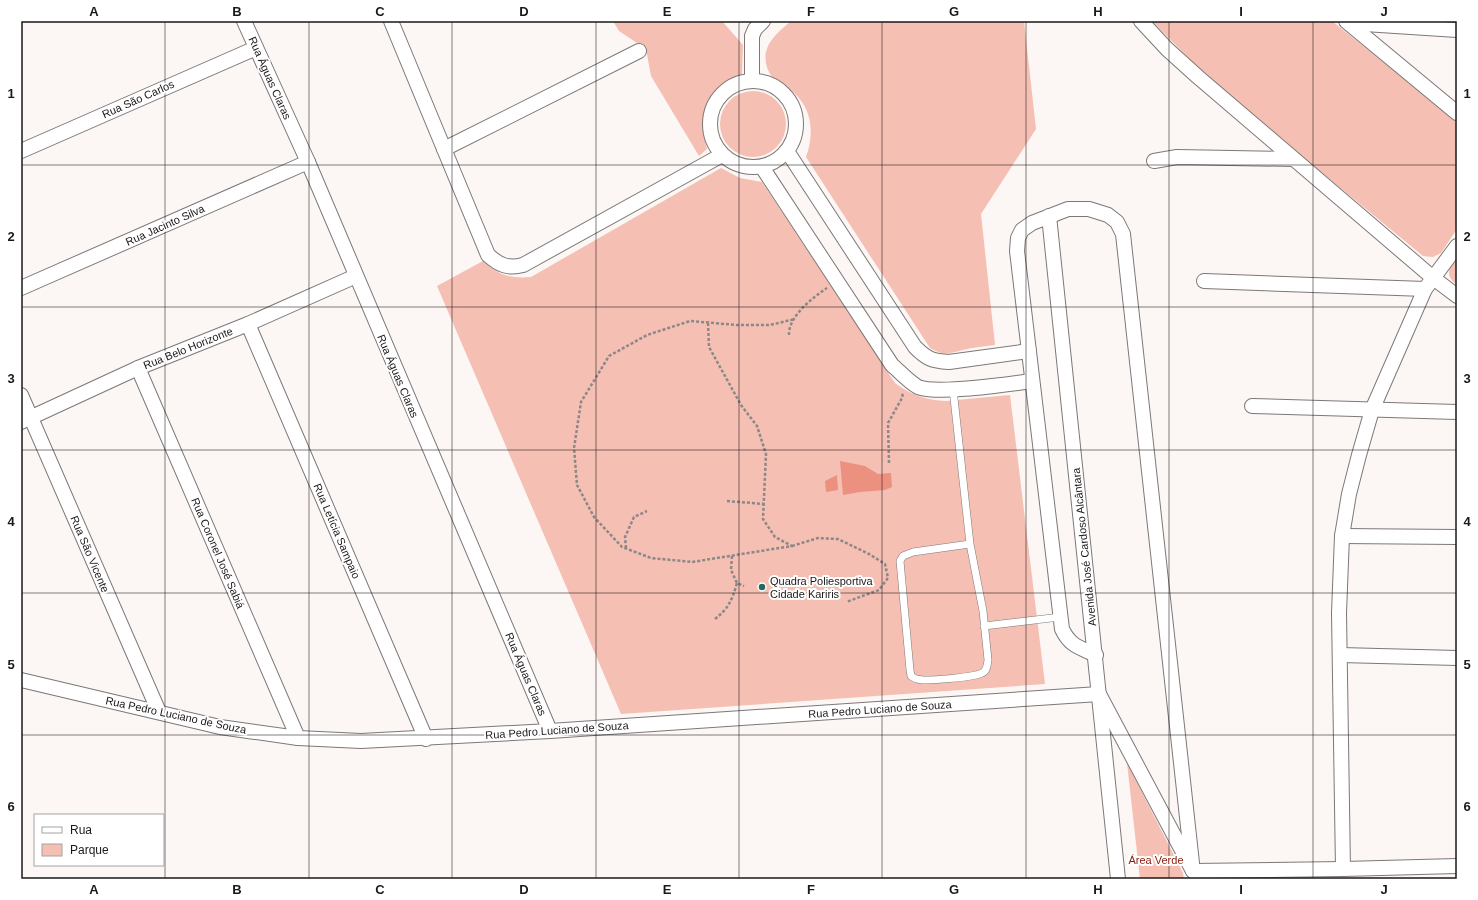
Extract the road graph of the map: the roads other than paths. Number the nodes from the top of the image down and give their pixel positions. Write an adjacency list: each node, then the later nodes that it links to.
1 (244, 21): 7 (street, Rua Águas Claras)
2 (391, 21): 11 (street)
3 (763, 21): 9 (street)
4 (1141, 21): 15 (street)
5 (1348, 22): 6 (street); 10 (street)
6 (1457, 30)
7 (256, 48): 12 (street, Rua São Carlos); 17 (street, Rua Águas Claras)
8 (638, 51): 11 (street)
9 (752, 81): 13 (street); 14 (street)
10 (1457, 113)
11 (444, 149): 14 (street)
12 (21, 151)
13 (787, 151): 18 (street); 27 (street)
14 (722, 155): 18 (street)
15 (1293, 159): 16 (street); 23 (street)
16 (1154, 161)
17 (308, 162): 21 (street, Rua Águas Claras); 24 (street, Rua Jacinto Silva)
18 (762, 167): 30 (street)
19 (1049, 216): 27 (street); 41 (street, Avenida José Cardoso Alcântara); 52 (street)
20 (1457, 246): 23 (street)
21 (356, 276): 26 (street, Rua Belo Horizonte); 47 (street, Rua Águas Claras)
22 (1204, 281): 23 (street)
23 (1428, 283): 25 (street); 33 (street)
24 (21, 288)
25 (1457, 296)
26 (248, 324): 28 (street, Rua Belo Horizonte); 49 (street, Rua Letícia Sampaio)
27 (1029, 351): 29 (street)
28 (138, 368): 35 (street, Rua Belo Horizonte); 48 (street, Rua Coronel José Sabiá)
29 (1032, 381): 30 (street); 39 (street)
30 (954, 389): 38 (lane)
31 (21, 395): 35 (street, Rua São Vicente)
32 (1252, 406): 33 (street)
33 (1372, 410): 34 (street); 36 (street)
34 (1457, 412)
35 (26, 420): 46 (street, Rua São Vicente)
36 (1342, 536): 37 (street); 42 (street)
37 (1457, 537)
38 (970, 544): 40 (lane); 40 (lane)
39 (1060, 617): 40 (lane); 41 (street)
40 (984, 626)
41 (1096, 654): 45 (street, Avenida José Cardoso Alcântara)
42 (1340, 655): 43 (street); 51 (street)
43 (1457, 658)
44 (21, 680): 46 (street, Rua Pedro Luciano de Souza)
45 (1099, 694): 47 (street, Rua Pedro Luciano de Souza); 52 (street); 53 (street, Avenida José Cardoso Alcântara)
46 (159, 712): 48 (street, Rua Pedro Luciano de Souza)
47 (550, 731): 49 (street, Rua Pedro Luciano de Souza)
48 (298, 738): 49 (street, Rua Pedro Luciano de Souza)
49 (426, 739)
50 (1457, 866): 51 (street)
51 (1343, 869): 52 (street)
52 (1193, 875)
53 (1118, 879)

